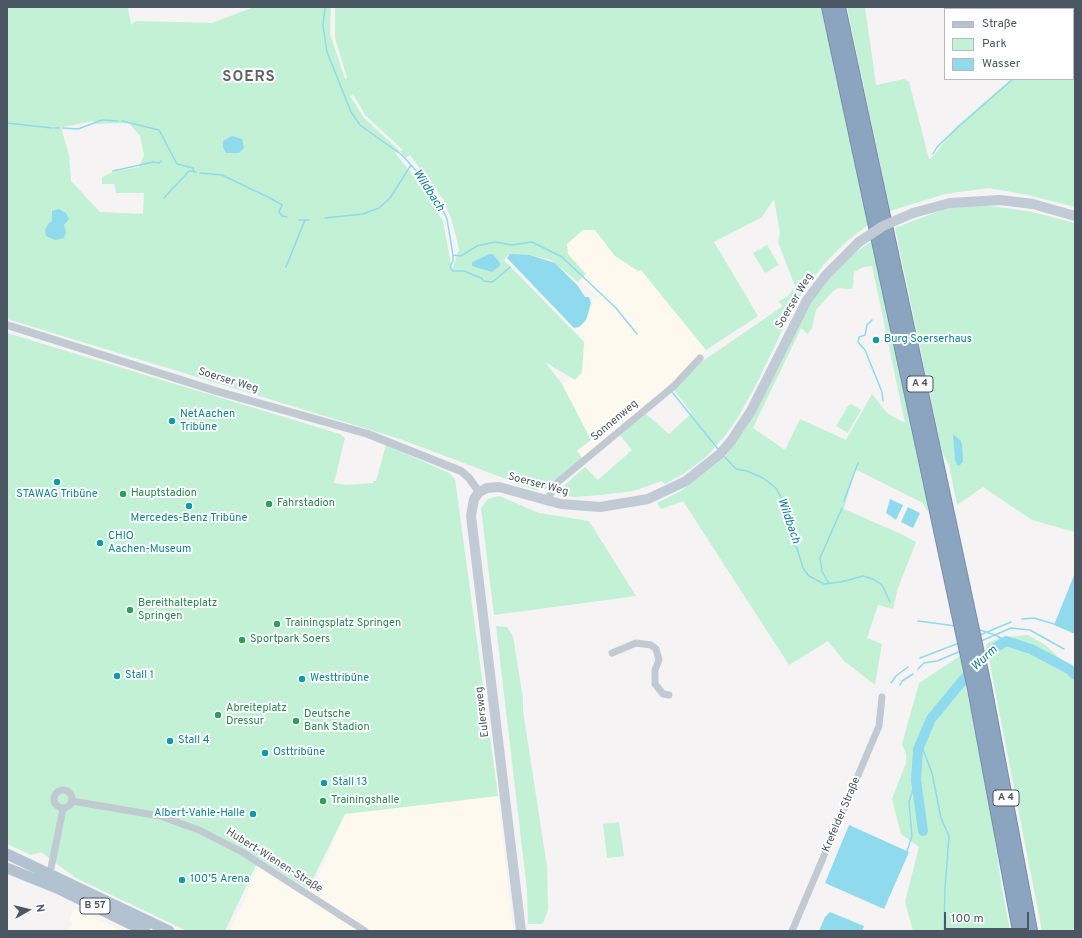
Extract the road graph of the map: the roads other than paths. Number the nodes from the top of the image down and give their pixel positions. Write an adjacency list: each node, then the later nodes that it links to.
1 (828, 7): 8 (highway, A 4)
2 (839, 7): 8 (highway, A 4)
3 (1075, 216): 7 (main road, Soerser Weg, bridge)
4 (7, 325): 6 (street, Soerser Weg)
5 (700, 358): 7 (street, Sonnenweg)
6 (479, 492): 7 (main road, Soerser Weg); 21 (main road, Eulersweg)
7 (548, 502)
8 (941, 509): 10 (highway, A 4)
9 (612, 653): 11 (street)
10 (979, 687): 23 (highway, A 4); 24 (highway, A 4)
11 (669, 695)
12 (882, 697): 22 (street, Krefelder Straße)
13 (72, 801): 14 (street); 14 (street); 20 (street, Hubert-Wienen-Straße)
14 (63, 809): 17 (street)
15 (7, 854): 17 (main road, B 57)
16 (7, 868): 17 (main road, B 57)
17 (49, 880): 18 (main road, B 57); 19 (main road, B 57)
18 (144, 931)
19 (169, 931)
20 (365, 931)
21 (520, 931)
22 (792, 931)
23 (1019, 931)
24 (1031, 931)

